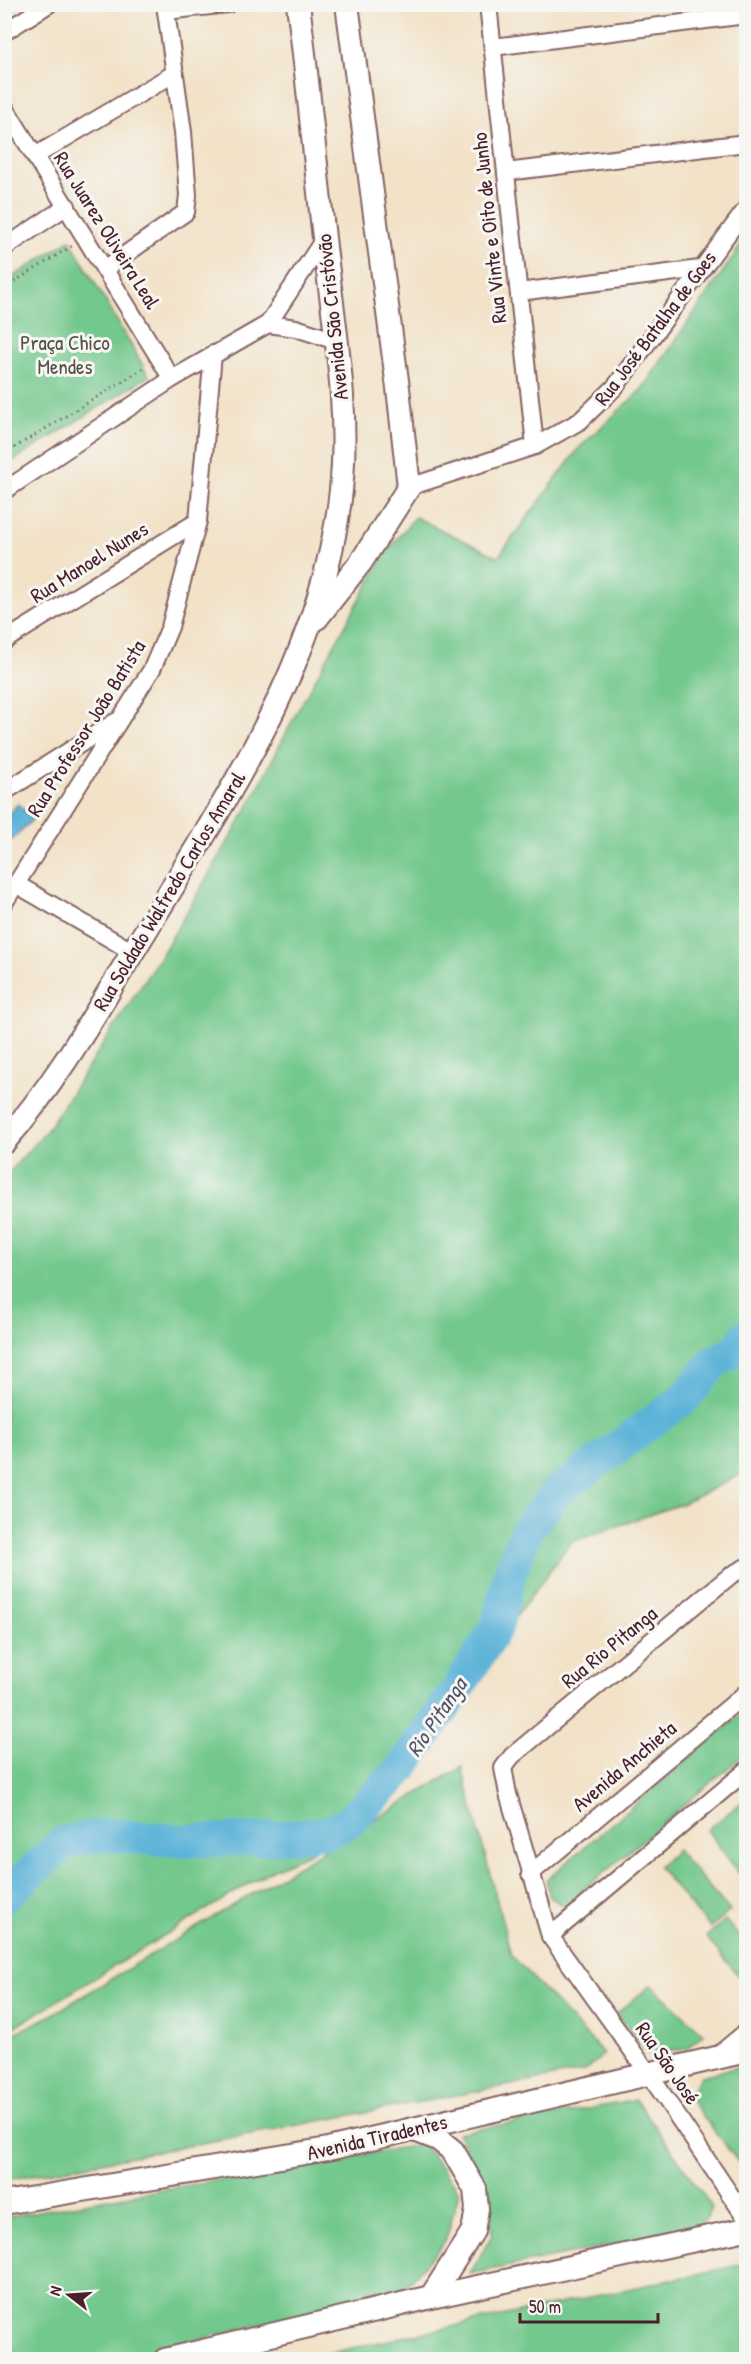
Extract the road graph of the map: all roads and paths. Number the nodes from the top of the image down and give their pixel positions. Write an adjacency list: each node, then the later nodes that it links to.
1 (49, 4): 8 (street)
2 (228, 4): 6 (street)
3 (298, 4): 18 (street, Avenida São Cristóvão)
4 (347, 4): 31 (street)
5 (488, 4): 9 (street, Rua Vinte e Oito de Junho)
6 (165, 8): 10 (street)
7 (747, 15): 9 (street)
8 (4, 32)
9 (493, 47): 14 (street, Rua Vinte e Oito de Junho)
10 (175, 73): 13 (street); 20 (street)
11 (4, 106): 13 (street, Rua Juarez Oliveira Leal)
12 (747, 143): 14 (street)
13 (35, 156): 15 (street, Rua Juarez Oliveira Leal)
14 (506, 172): 23 (street, Rua Vinte e Oito de Junho)
15 (67, 206): 17 (street, Rua Juarez Oliveira Leal); 19 (street)
16 (747, 209): 21 (street, Rua José Batalha de Goes)
17 (86, 237): 20 (street, Rua Juarez Oliveira Leal); 22 (path)
18 (324, 240): 24 (street); 25 (street, Avenida São Cristóvão)
19 (4, 248)
20 (105, 268): 27 (street, Rua Juarez Oliveira Leal)
21 (700, 269): 23 (street); 29 (street, Rua José Batalha de Goes)
22 (4, 288)
23 (519, 292): 29 (street, Rua Vinte e Oito de Junho)
24 (268, 324): 25 (street); 26 (street)
25 (339, 342): 35 (street, Avenida São Cristóvão)
26 (213, 354): 28 (street); 33 (street, Rua Professor João Batista)
27 (160, 359): 28 (street, Rua Juarez Oliveira Leal); 30 (path)
28 (172, 379): 32 (street)
29 (535, 446): 31 (street, Rua José Batalha de Goes)
30 (4, 454)
31 (409, 487): 34 (street)
32 (4, 491)
33 (198, 521): 37 (street, Rua Manoel Nunes); 38 (street, Rua Professor João Batista)
34 (384, 527): 35 (street); 36 (street)
35 (336, 532): 36 (street, Avenida São Cristóvão)
36 (311, 626): 42 (street, Rua Soldado Walfredo Carlos Amaral)
37 (4, 641)
38 (120, 719): 39 (street); 40 (street, Rua Professor João Batista)
39 (4, 792)
40 (16, 884): 41 (street, Rua Professor João Batista); 42 (street)
41 (4, 903)
42 (133, 952): 43 (street, Rua Soldado Walfredo Carlos Amaral)
43 (4, 1142)
44 (747, 1568): 46 (street, Rua Rio Pitanga)
45 (747, 1693): 48 (street, Avenida Anchieta)
46 (504, 1765): 48 (street, Rua São José)
47 (747, 1772): 49 (street)
48 (530, 1874): 49 (street, Rua São José)
49 (550, 1936): 53 (street, Rua São José)
50 (747, 2032): 52 (street)
51 (747, 2051): 52 (street, Avenida Tiradentes)
52 (714, 2059): 53 (street, Avenida Tiradentes)
53 (649, 2074): 54 (street, Avenida Tiradentes); 56 (street, Rua São José)
54 (412, 2129): 55 (street, Avenida Tiradentes); 58 (street)
55 (4, 2203)
56 (747, 2218)
57 (747, 2229): 58 (street)
58 (431, 2297): 59 (street)
59 (165, 2360)

